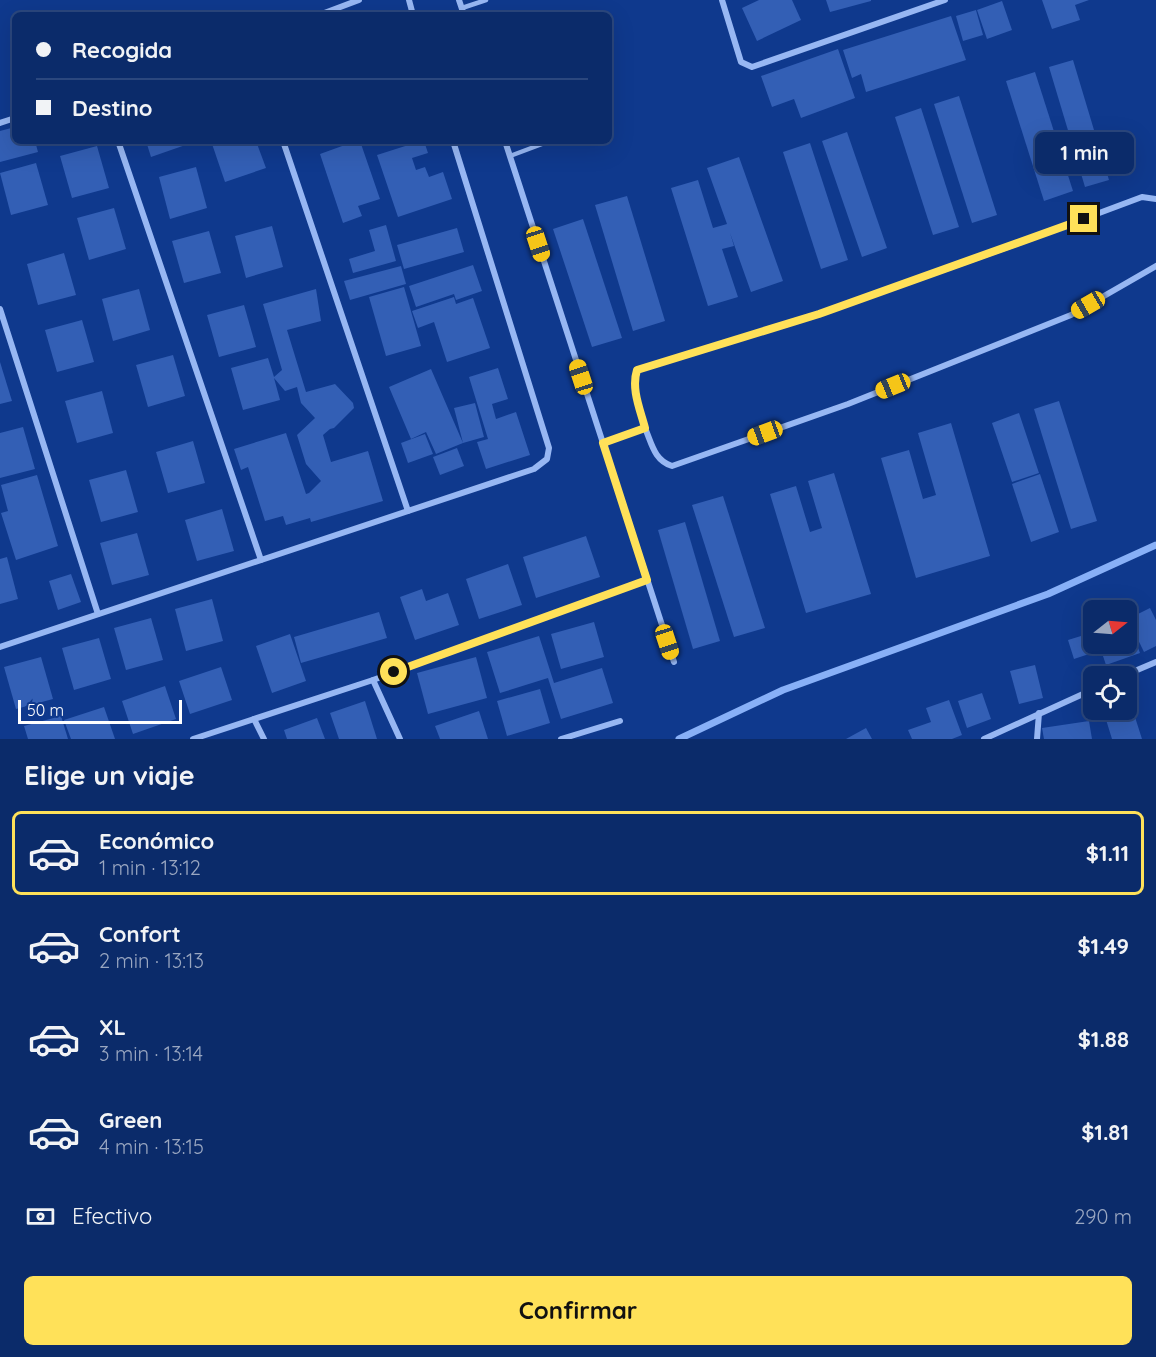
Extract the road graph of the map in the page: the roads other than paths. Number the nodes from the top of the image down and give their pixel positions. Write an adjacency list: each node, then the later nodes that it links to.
1 (359, 0): 6 (street)
2 (459, 0): 7 (street)
3 (486, 0): 7 (lane)
4 (722, 0): 5 (street)
5 (945, 0)
6 (327, 12)
7 (463, 12)
8 (119, 144): 20 (street)
9 (284, 144): 19 (street)
10 (454, 144): 19 (street)
11 (506, 144): 13 (street)
12 (542, 144): 13 (lane)
13 (510, 156): 18 (street)
14 (1156, 199): 17 (street)
15 (1156, 266): 17 (street)
16 (0, 309): 22 (street)
17 (645, 428): 18 (street)
18 (603, 443): 21 (street)
19 (408, 511): 20 (street)
20 (261, 560): 22 (street)
21 (647, 580): 24 (street); 27 (street)
22 (98, 614): 23 (street)
23 (0, 647)
24 (674, 662)
25 (1156, 662): 26 (street)
26 (1137, 670)
27 (373, 680): 30 (street); 34 (street)
28 (1083, 694): 29 (street)
29 (1040, 713): 36 (street); 37 (street)
30 (254, 719): 32 (street); 33 (street)
31 (620, 721): 35 (street)
32 (193, 739)
33 (264, 739)
34 (400, 739)
35 (561, 739)
36 (984, 739)
37 (1037, 739)

